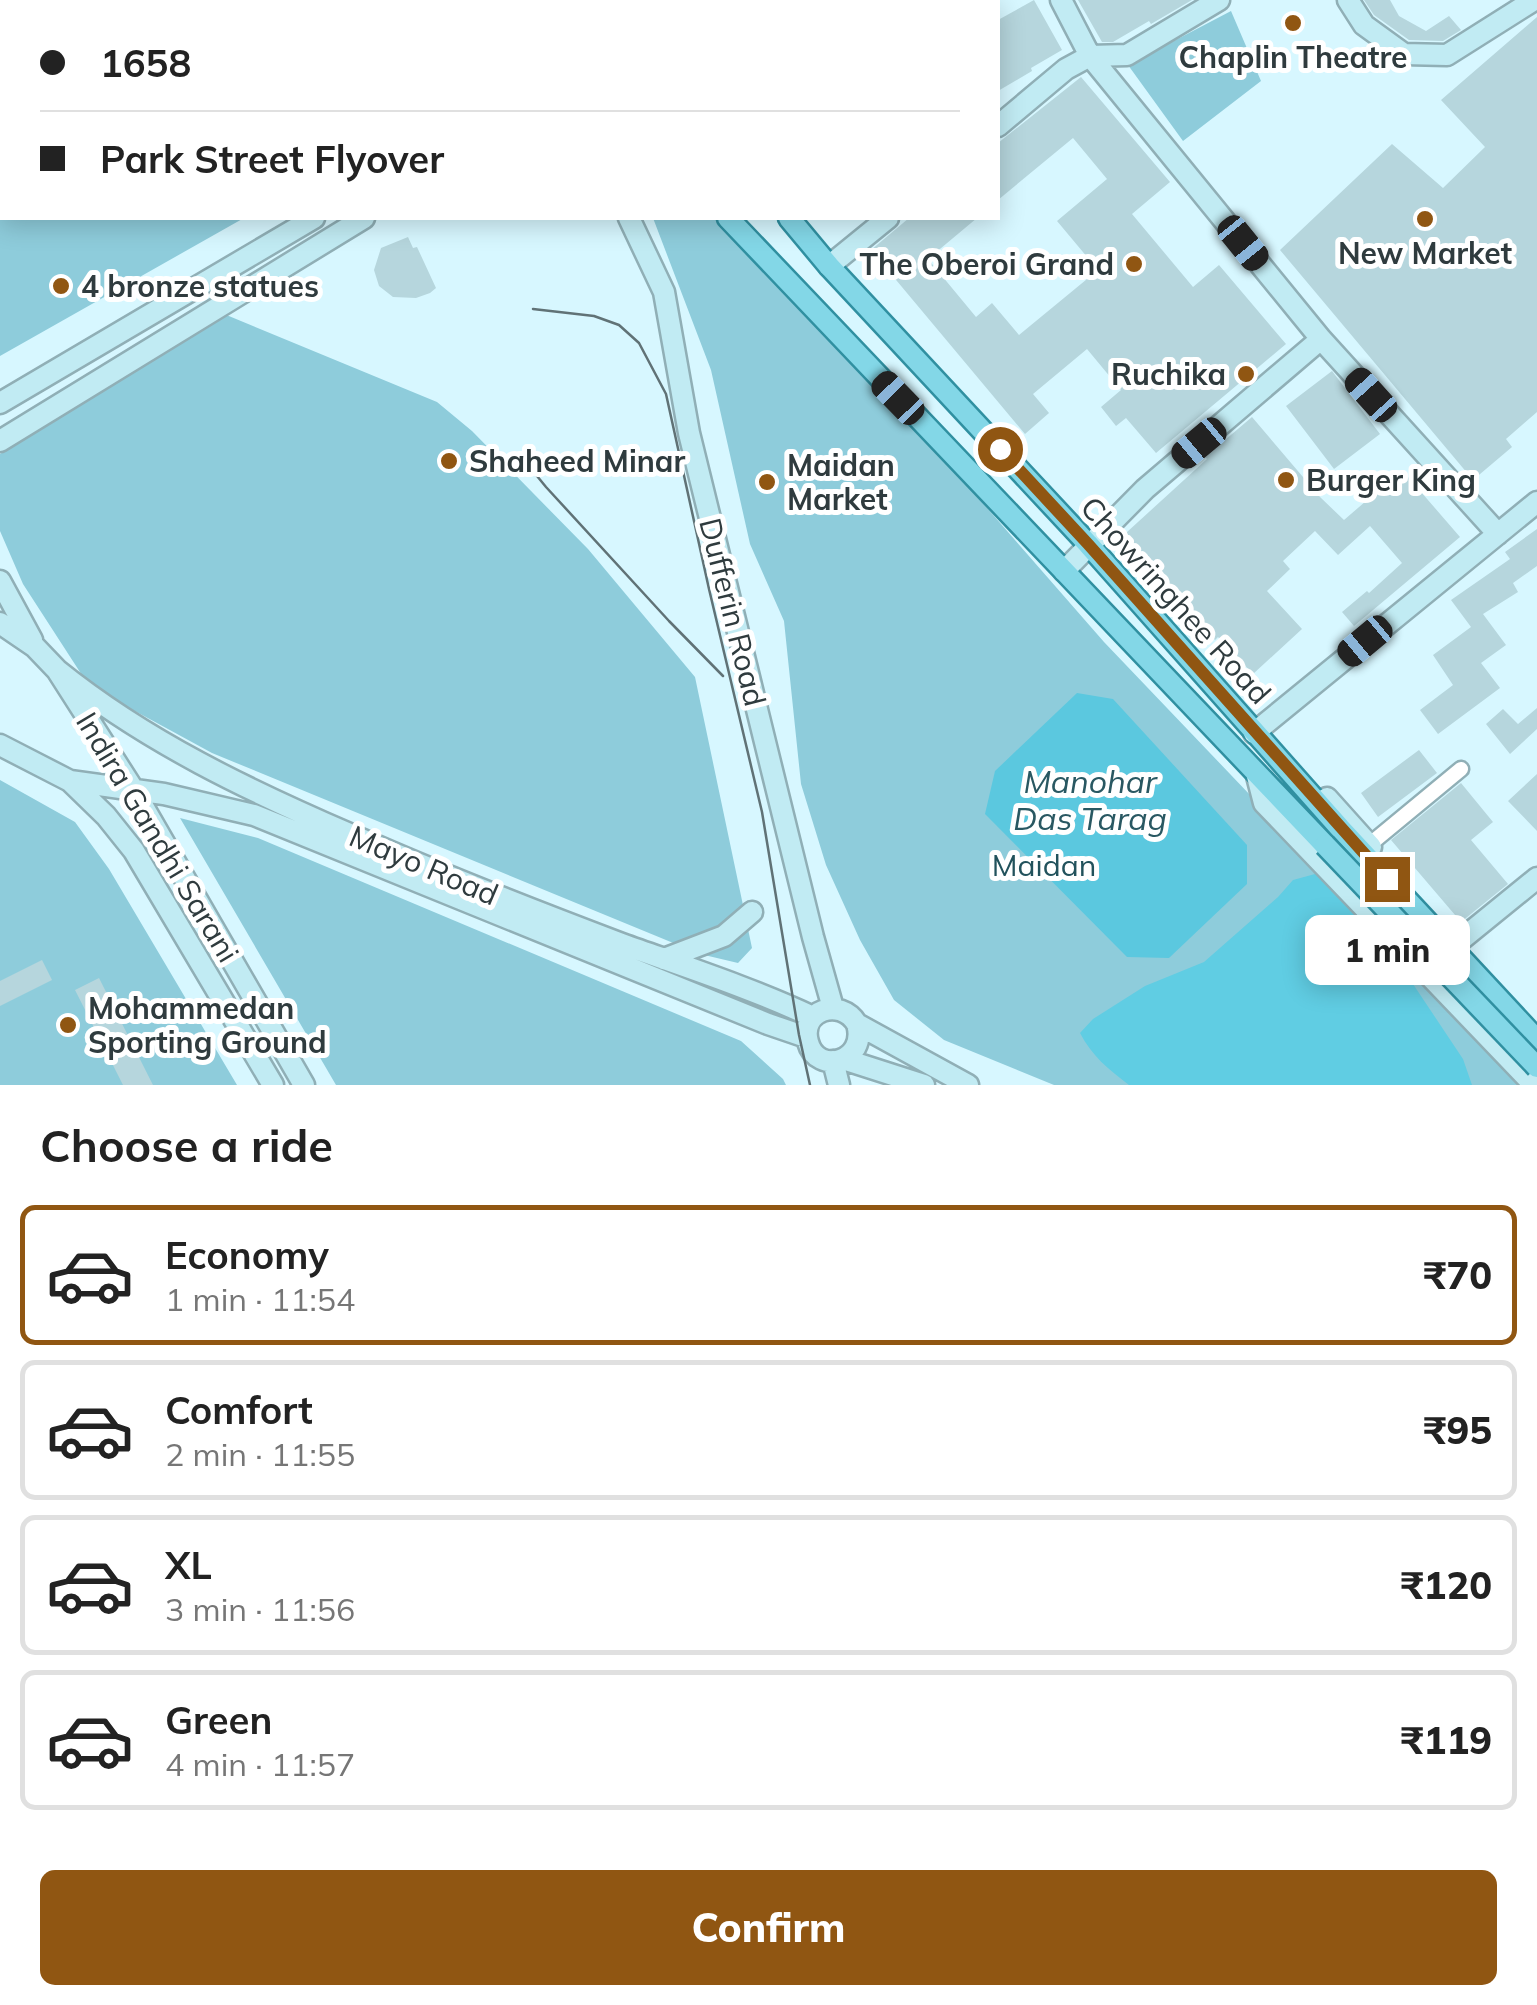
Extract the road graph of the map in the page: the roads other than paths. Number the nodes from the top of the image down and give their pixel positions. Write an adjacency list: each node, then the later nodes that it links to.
1 (1061, 0): 5 (main road)
2 (1219, 0): 5 (main road)
3 (1348, 0): 4 (main road)
4 (1534, 0)
5 (1090, 56): 6 (main road); 16 (main road)
6 (1000, 124)
7 (311, 220): 14 (main road)
8 (361, 220): 15 (main road)
9 (631, 220): 39 (main road, Dufferin Road)
10 (730, 220): 22 (main road, Chowringhee Road)
11 (791, 220): 13 (main road, Chowringhee Road)
12 (886, 220): 13 (main road)
13 (829, 266): 21 (main road, Chowringhee Road)
14 (232, 267): 15 (main road); 17 (main road)
15 (242, 292): 18 (main road)
16 (1320, 339): 20 (main road); 21 (main road)
17 (0, 403)
18 (0, 441)
19 (1537, 502): 20 (main road)
20 (1498, 534): 27 (main road)
21 (1088, 544): 22 (main road); 27 (main road, Chowringhee Road)
22 (1064, 571): 31 (main road, Chowringhee Road)
23 (0, 582): 25 (main road)
24 (0, 623): 25 (main road)
25 (35, 646): 26 (main road, Indira Gandhi Sarani)
26 (57, 670): 33 (main road, Indira Gandhi Sarani); 38 (main road, Mayo Road)
27 (1254, 732): 29 (main road, Chowringhee Road)
28 (0, 745): 32 (main road)
29 (1276, 757): 34 (main road); 43 (main road, Chowringhee Road)
30 (1461, 769): 34 (street)
31 (1258, 776): 45 (main road, Chowringhee Road, bridge); 51 (main road)
32 (70, 781): 33 (main road, Mayo Road); 46 (main road, Indira Gandhi Sarani)
33 (133, 790): 42 (main road, Mayo Road); 47 (main road, Indira Gandhi Sarani)
34 (1370, 846): 37 (main road)
35 (1537, 878): 37 (main road)
36 (752, 912): 38 (main road)
37 (1457, 943): 41 (main road)
38 (664, 959): 42 (main road, Mayo Road)
39 (834, 1008): 40 (main road); 42 (main road)
40 (857, 1024): 44 (main road); 50 (main road)
41 (1537, 1026)
42 (810, 1027): 44 (main road)
43 (1537, 1040)
44 (838, 1060): 48 (main road); 49 (main road)
45 (1537, 1067)
46 (272, 1085)
47 (304, 1085)
48 (839, 1085)
49 (924, 1085)
50 (968, 1085)
51 (1534, 1085)

